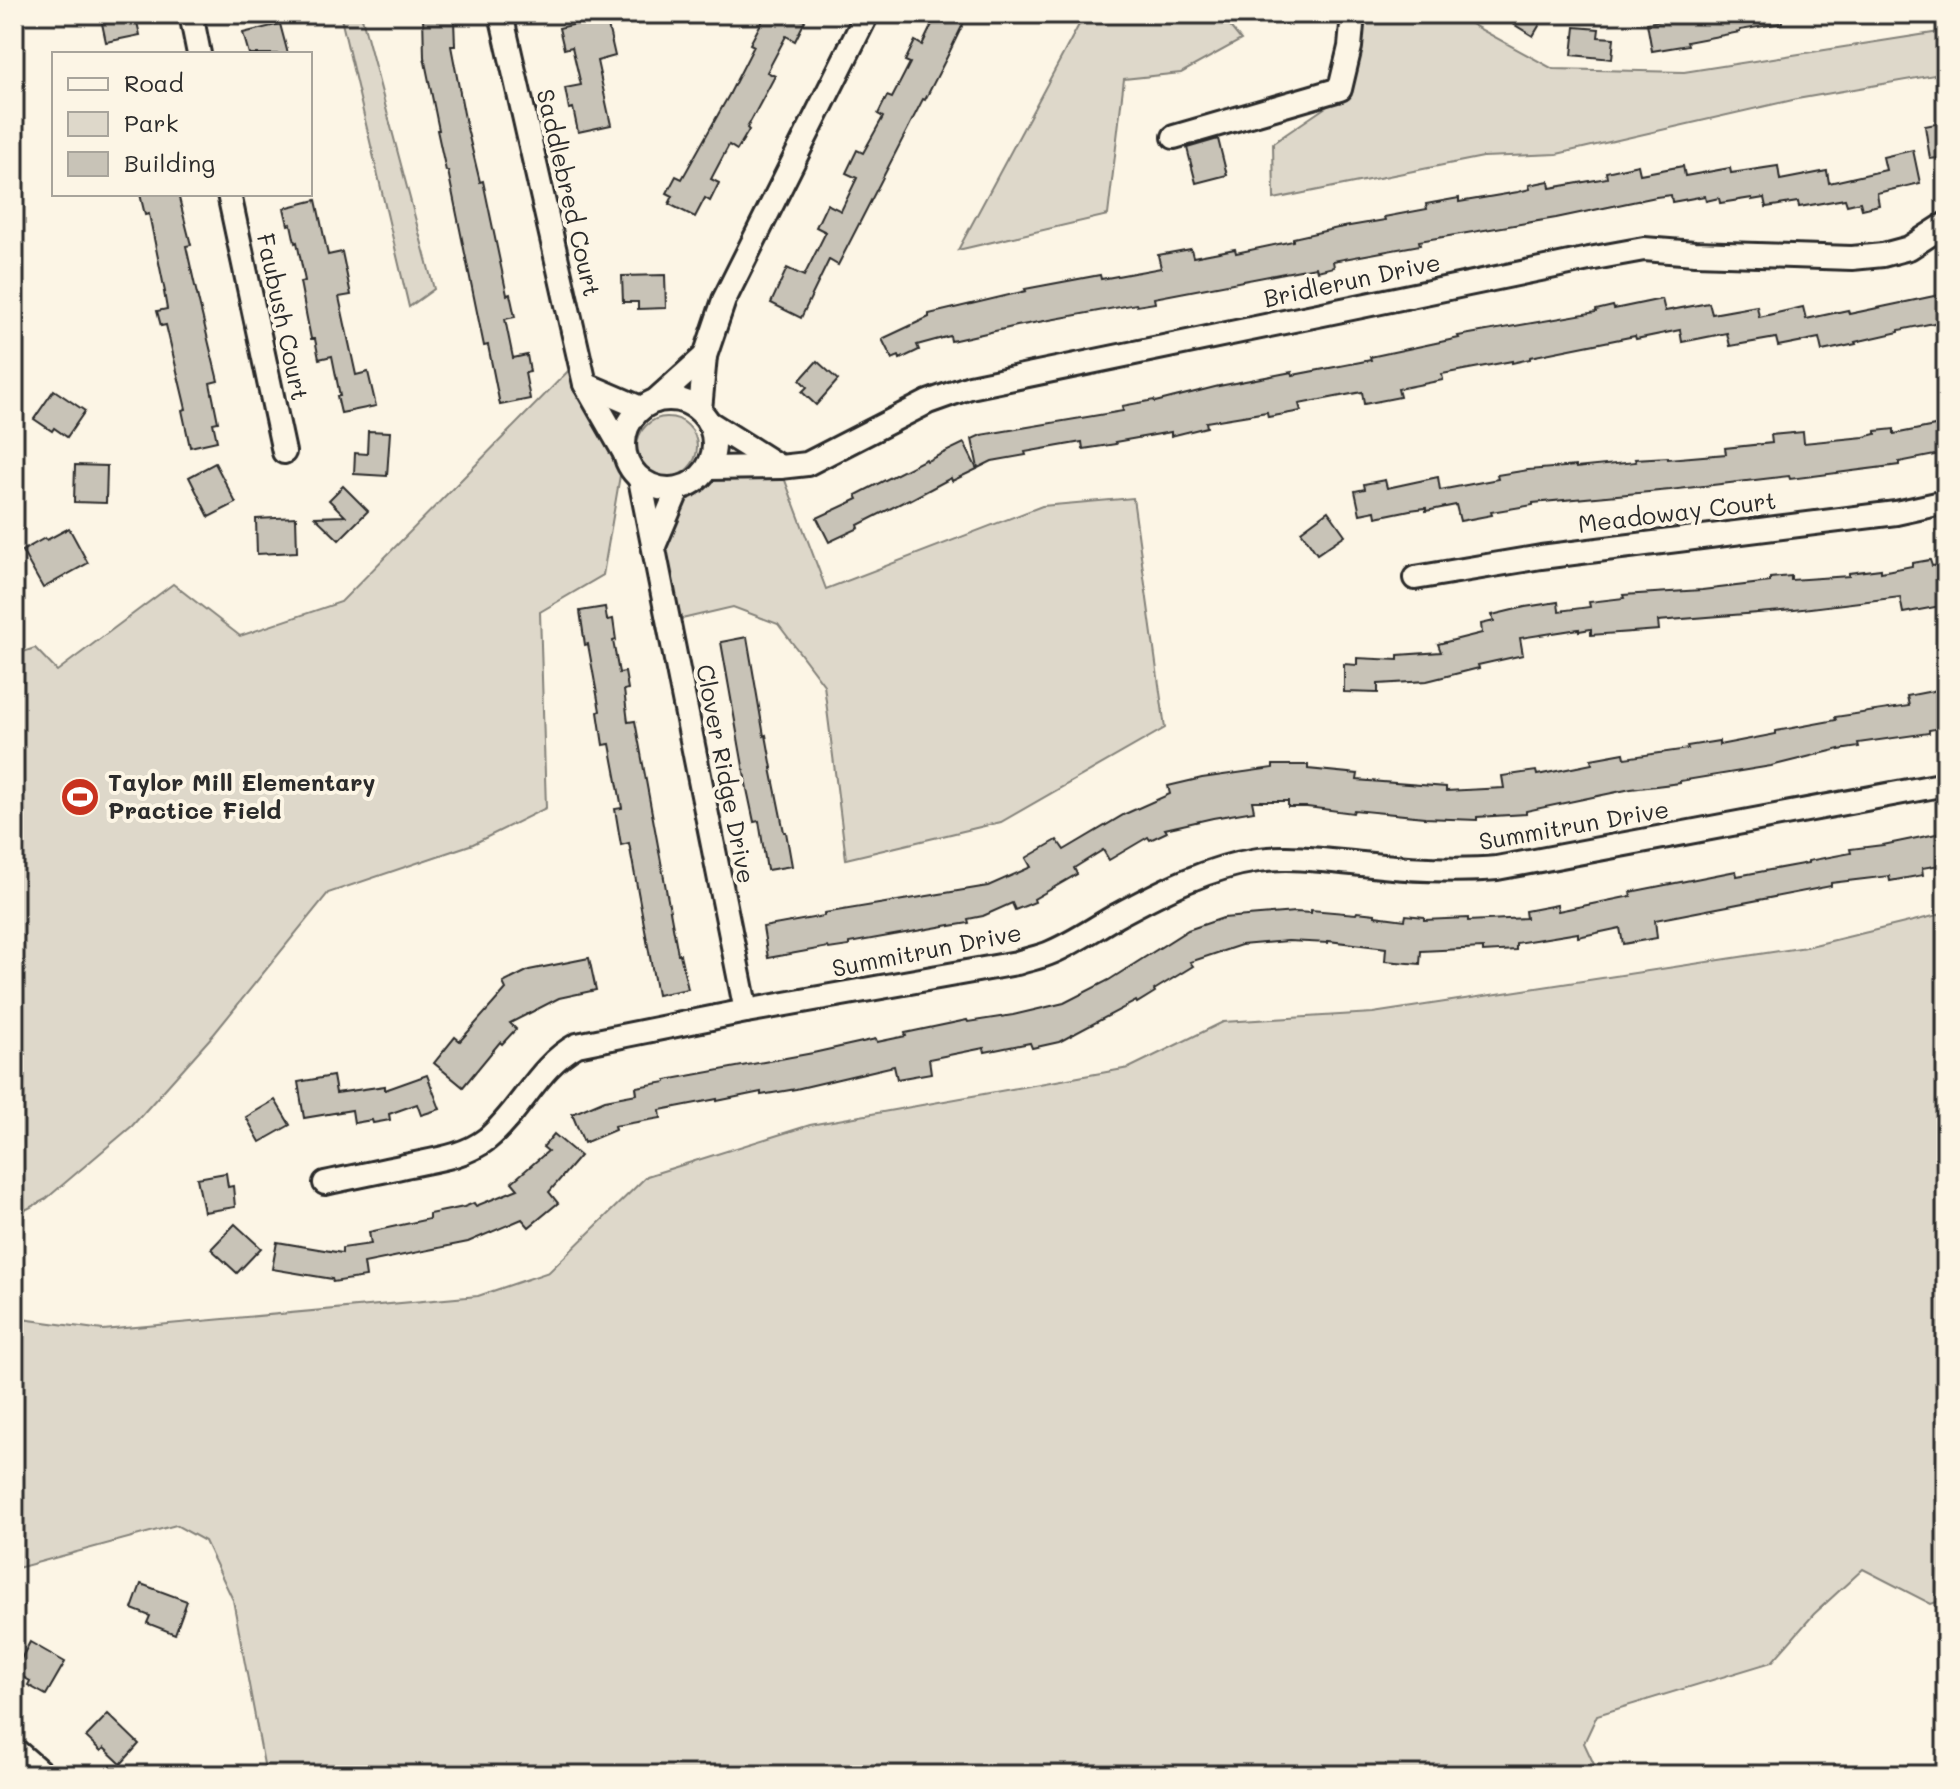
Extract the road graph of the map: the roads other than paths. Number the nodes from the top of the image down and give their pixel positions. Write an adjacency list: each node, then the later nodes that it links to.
1 (191, 14): 5 (street)
2 (501, 14): 10 (street, Saddlebred Court)
3 (867, 14): 9 (street)
4 (1353, 14): 6 (street)
5 (199, 52)
6 (1174, 137)
7 (229, 196): 13 (street, Faubush Court)
8 (1946, 224): 15 (street, Bridlerun Drive)
9 (705, 356): 11 (street); 12 (street)
10 (585, 384): 11 (street); 14 (street, Saddlebred Court)
11 (648, 404): 12 (street); 14 (street)
12 (705, 416): 15 (street); 16 (street)
13 (284, 452)
14 (624, 452): 17 (street, Clover Ridge Drive)
15 (780, 467): 16 (street, Bridlerun Drive)
16 (708, 468): 18 (street)
17 (640, 479): 18 (street); 20 (street, Clover Ridge Drive)
18 (678, 489): 20 (street)
19 (1946, 502): 21 (street, Meadoway Court)
20 (654, 546): 23 (street, Clover Ridge Drive)
21 (1415, 578)
22 (1946, 784): 23 (street, Summitrun Drive)
23 (746, 1011): 24 (street, Summitrun Drive)
24 (325, 1183)
25 (14, 1749): 26 (street)
26 (44, 1775)

